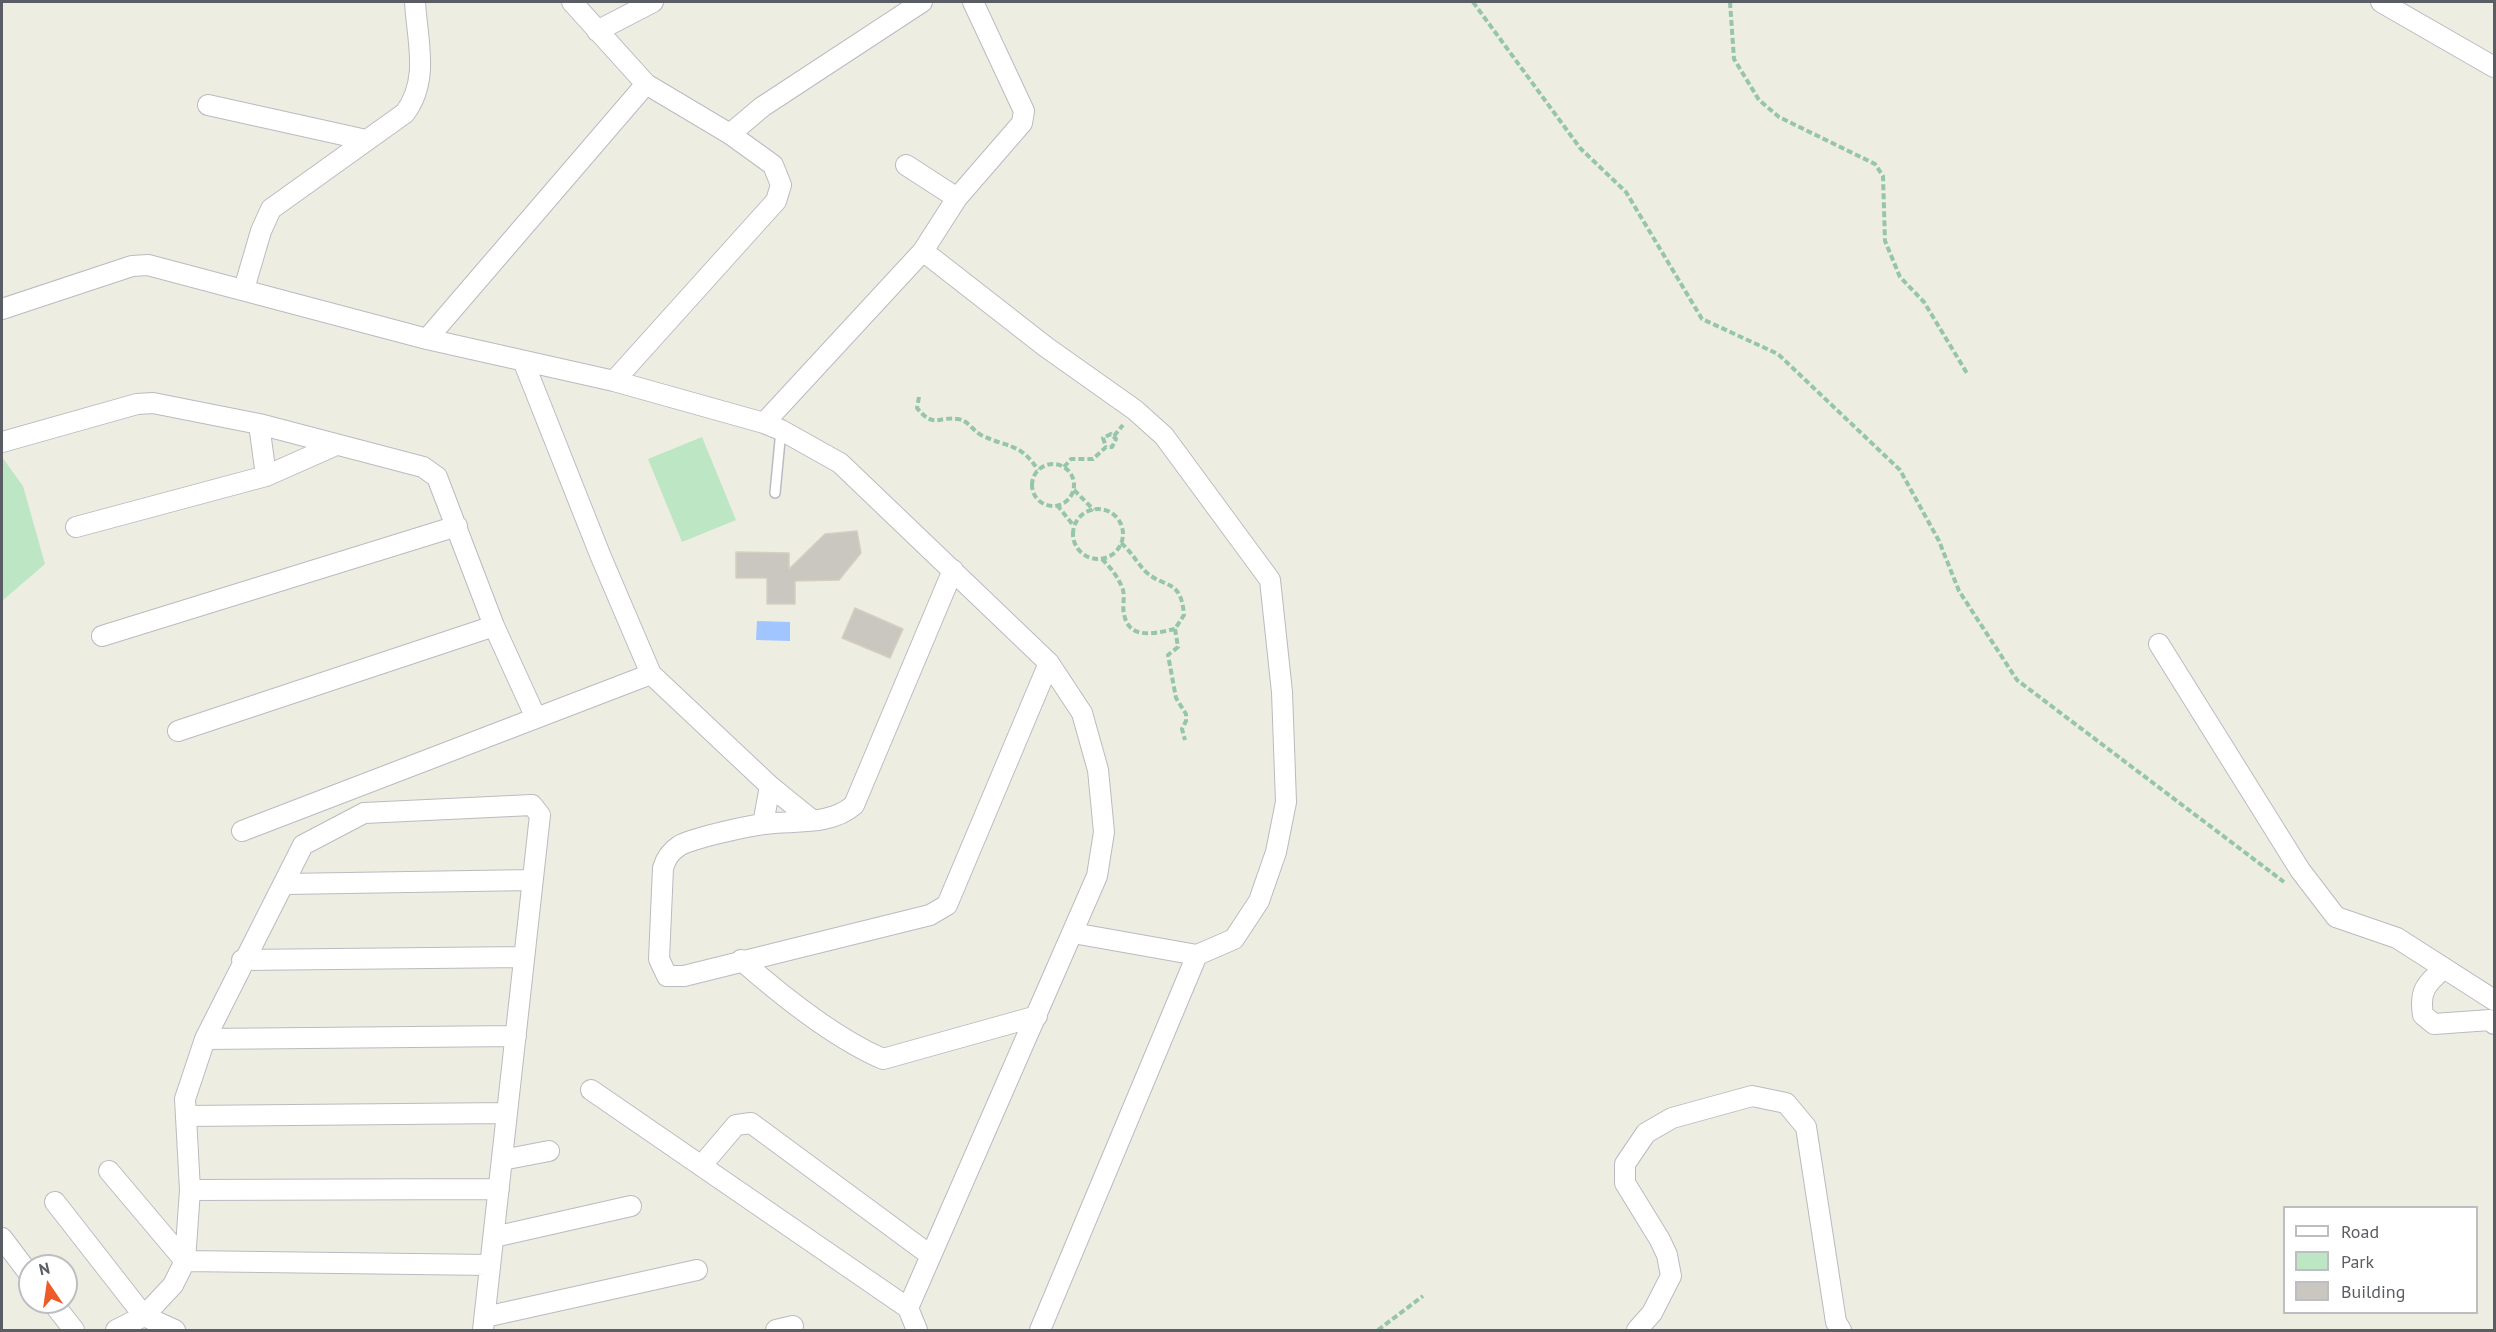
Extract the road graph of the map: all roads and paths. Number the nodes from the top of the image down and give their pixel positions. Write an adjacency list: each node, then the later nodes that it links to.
1 (415, 2): 14 (street)
2 (572, 2): 9 (street)
3 (653, 2): 9 (street)
4 (922, 2): 13 (street)
5 (972, 2): 16 (street)
6 (1473, 2): 57 (path)
7 (1730, 2): 22 (path)
8 (2381, 2): 10 (street)
9 (597, 31): 11 (street)
10 (2494, 67)
11 (646, 84): 13 (street); 20 (street)
12 (208, 105): 14 (street)
13 (730, 134): 23 (street)
14 (366, 140): 18 (street)
15 (906, 165): 16 (street)
16 (957, 198): 17 (street)
17 (923, 251): 26 (street); 60 (street)
18 (244, 289): 19 (street); 20 (street)
19 (2, 309)
20 (427, 339): 21 (street)
21 (524, 363): 23 (street); 48 (street)
22 (1968, 375)
23 (614, 381): 26 (street)
24 (919, 397): 31 (path)
25 (259, 424): 27 (street); 28 (street); 32 (street)
26 (772, 426): 34 (lane); 42 (street)
27 (2, 442)
28 (336, 445): 32 (street); 37 (street)
29 (1106, 447): 30 (path)
30 (1064, 467): 31 (path); 33 (path)
31 (1038, 470): 35 (path)
32 (266, 476): 39 (street)
33 (1074, 490): 35 (path); 36 (path)
34 (775, 493)
35 (1057, 505): 38 (path)
36 (1094, 510): 38 (path); 40 (path)
37 (457, 526): 43 (street); 45 (street)
38 (1074, 526): 41 (path)
39 (76, 527)
40 (1121, 543): 41 (path); 44 (path)
41 (1102, 559): 44 (path)
42 (953, 570): 47 (street); 53 (street)
43 (494, 626): 49 (street); 50 (street)
44 (1174, 629): 51 (path)
45 (102, 636)
46 (2159, 644): 64 (street)
47 (1049, 663): 59 (street); 63 (street)
48 (651, 674): 49 (street); 52 (street)
49 (536, 718): 55 (street)
50 (178, 731)
51 (1185, 740)
52 (770, 786): 53 (street); 54 (street)
53 (812, 820): 54 (street)
54 (763, 824): 63 (street)
55 (242, 831)
56 (533, 880): 58 (street); 58 (street); 61 (street)
57 (2285, 882)
58 (285, 884): 62 (street)
59 (1073, 933): 60 (street); 66 (street)
60 (1197, 955): 97 (street)
61 (524, 957): 62 (street); 68 (street)
62 (242, 960): 69 (street)
63 (741, 960): 66 (street)
64 (2443, 969): 65 (street); 67 (street)
65 (2494, 1000)
66 (1037, 1016): 83 (street)
67 (2493, 1020)
68 (516, 1036): 69 (street); 71 (street)
69 (205, 1039): 72 (street)
70 (591, 1090): 75 (street)
71 (507, 1113): 72 (street); 74 (street)
72 (187, 1116): 78 (street)
73 (549, 1151): 74 (street)
74 (502, 1160): 77 (street)
75 (702, 1166): 83 (street); 89 (street)
76 (109, 1171): 85 (street)
77 (499, 1189): 78 (street); 82 (street)
78 (190, 1191): 85 (street)
79 (55, 1202): 91 (street)
80 (631, 1206): 82 (street)
81 (2, 1238): 84 (street)
82 (494, 1238): 86 (street)
83 (930, 1255): 89 (street)
84 (18, 1259)
85 (185, 1262): 86 (street); 91 (street)
86 (490, 1265): 92 (street)
87 (697, 1270): 92 (street)
88 (1423, 1296): 98 (path)
89 (908, 1308): 96 (street)
90 (61, 1314): 93 (street)
91 (144, 1316): 94 (street); 95 (street)
92 (484, 1324)
93 (74, 1330)
94 (116, 1330)
95 (175, 1330)
96 (917, 1330)
97 (1040, 1330)
98 (1378, 1330)
99 (1637, 1330): 100 (street)
100 (1841, 1330)

